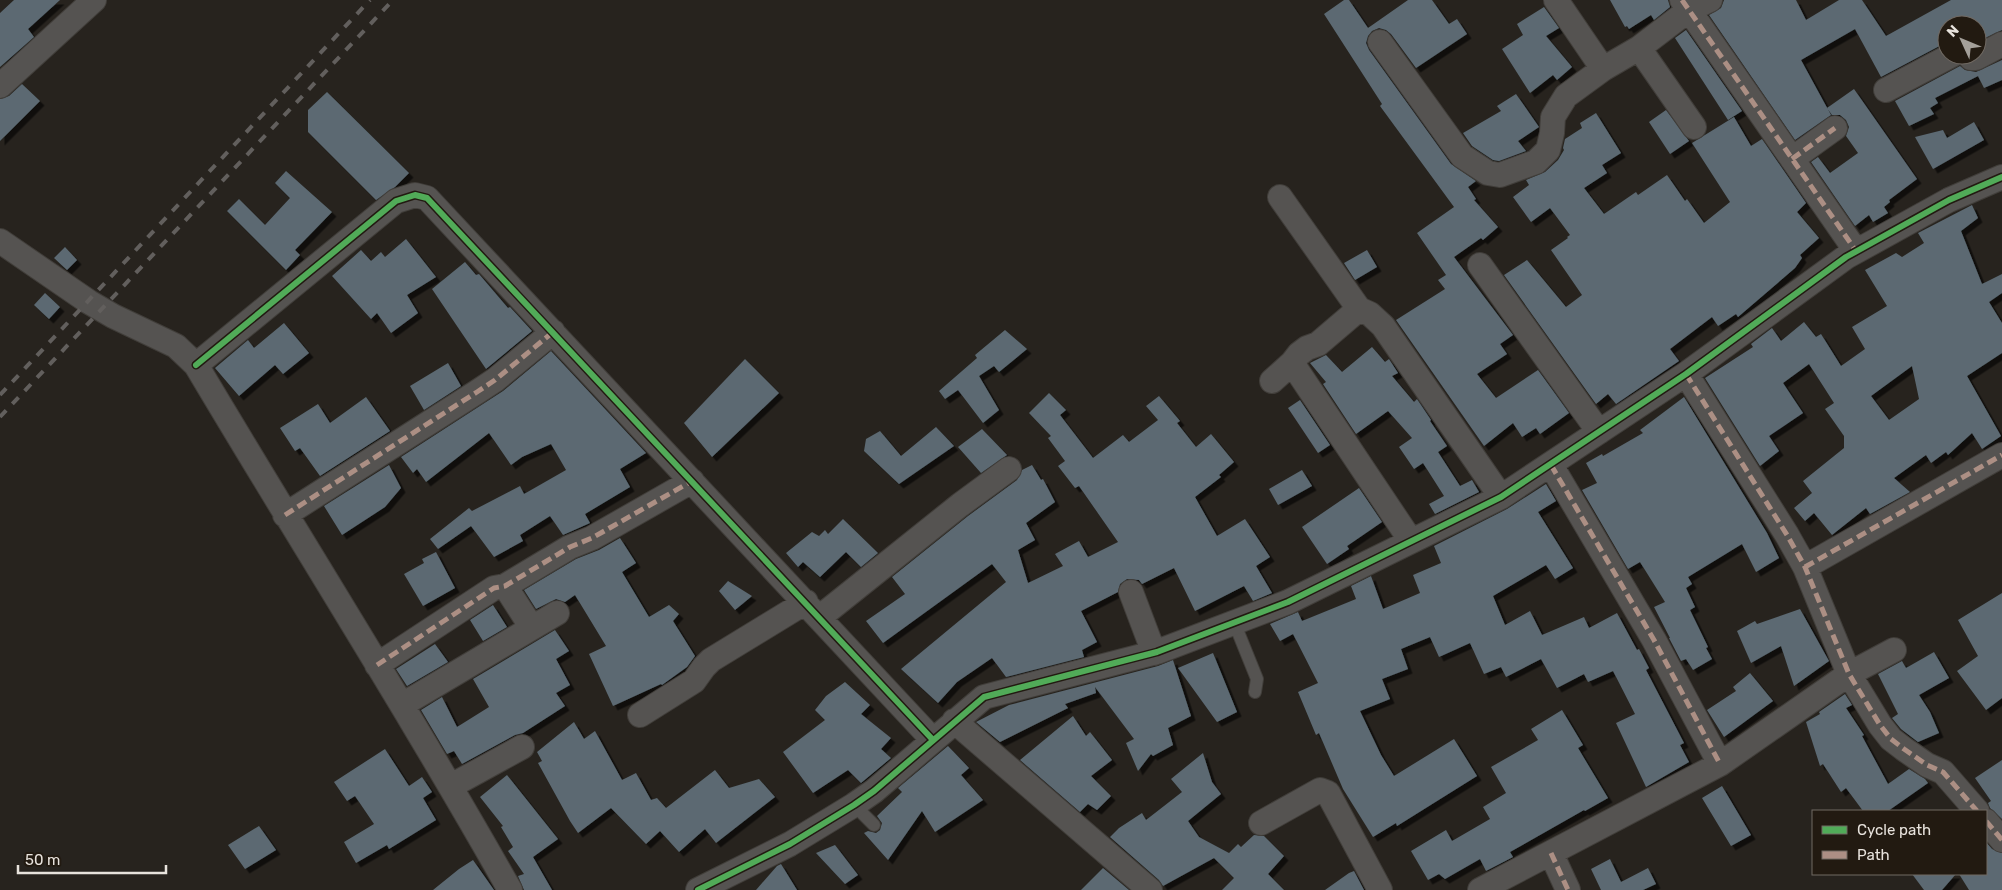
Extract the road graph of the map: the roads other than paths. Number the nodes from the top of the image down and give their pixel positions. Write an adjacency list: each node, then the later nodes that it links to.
1 (94, 0): 11 (street)
2 (1556, 0): 10 (street)
3 (1710, 0): 4 (street)
4 (1685, 5): 7 (street); 15 (street)
5 (1380, 42): 10 (street)
6 (2002, 44): 8 (street)
7 (1639, 48): 10 (street); 13 (street)
8 (1987, 52)
9 (1937, 63): 12 (street)
10 (1603, 69)
11 (0, 86)
12 (1886, 90)
13 (1694, 127)
14 (1835, 128): 15 (street)
15 (1792, 160): 19 (street)
16 (2002, 177): 19 (street)
17 (1280, 197): 21 (street)
18 (0, 240): 24 (street)
19 (1856, 251): 25 (street)
20 (1480, 265): 27 (street)
21 (1359, 309): 23 (street); 32 (street)
22 (553, 332): 24 (street); 31 (street); 33 (street)
23 (1292, 363): 26 (street); 34 (street)
24 (196, 365): 33 (street)
25 (1686, 374): 27 (street); 35 (street)
26 (1272, 381)
27 (1599, 432): 29 (street)
28 (2002, 455): 35 (street)
29 (1552, 464): 32 (street); 52 (street)
30 (1009, 469): 38 (street)
31 (692, 481): 36 (street); 38 (street)
32 (1501, 497): 34 (street)
33 (285, 514): 44 (street)
34 (1411, 542): 40 (street)
35 (1805, 567): 45 (street)
36 (505, 586): 41 (street); 44 (street)
37 (1131, 592): 43 (street)
38 (813, 610): 48 (street); 50 (street)
39 (557, 613): 41 (street)
40 (1234, 622): 43 (street); 46 (lane)
41 (532, 628): 47 (street)
42 (1894, 650): 45 (street)
43 (1154, 653): 49 (street)
44 (377, 665): 47 (street)
45 (1849, 674): 52 (street); 55 (street)
46 (1255, 692)
47 (402, 705): 53 (street)
48 (640, 715)
49 (954, 721): 50 (street); 63 (street)
50 (933, 740): 54 (street)
51 (522, 747): 53 (street)
52 (1720, 764): 60 (street)
53 (452, 786): 62 (street)
54 (854, 805): 58 (lane); 61 (street)
55 (1976, 810)
56 (1987, 822): 59 (street)
57 (1261, 823): 64 (street)
58 (874, 825)
59 (2002, 840)
60 (1551, 853): 65 (street); 66 (street)
61 (706, 889)
62 (510, 890)
63 (1150, 890)
64 (1380, 890)
65 (1480, 890)
66 (1568, 890)

